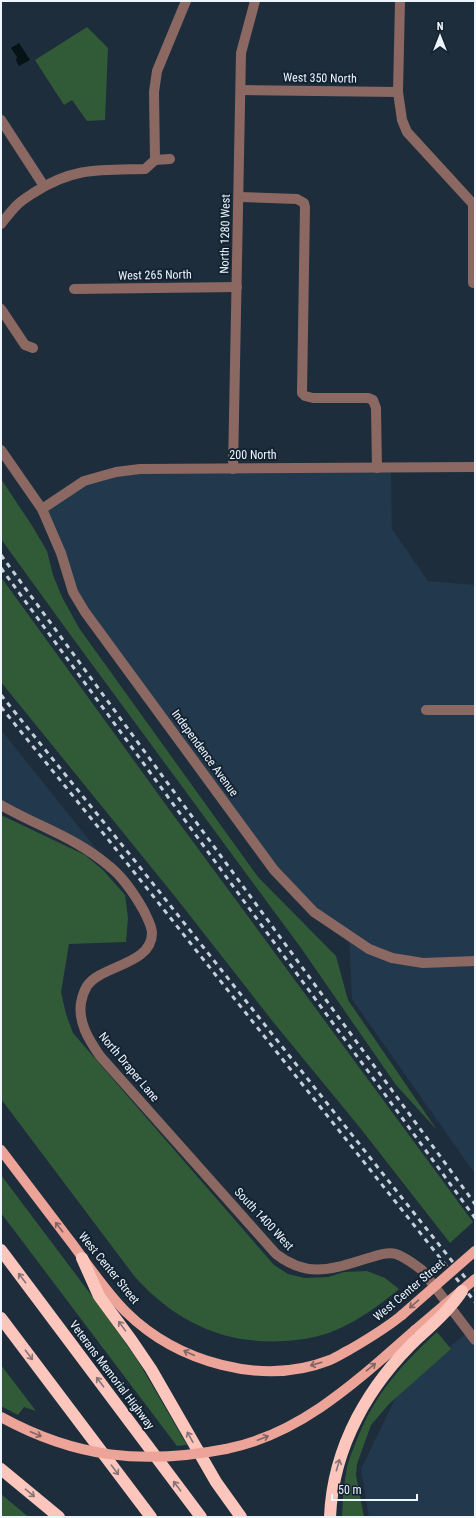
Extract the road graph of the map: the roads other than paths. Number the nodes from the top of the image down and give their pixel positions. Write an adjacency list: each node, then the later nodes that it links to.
1 (186, 1): 8 (street)
2 (255, 1): 4 (street, North 1280 West)
3 (400, 1): 5 (street)
4 (241, 90): 5 (street, West 350 North); 10 (street, North 1280 West)
5 (398, 92): 11 (street)
6 (1, 120): 9 (street)
7 (170, 159): 8 (street)
8 (155, 160): 9 (street)
9 (44, 186): 12 (street)
10 (239, 197): 14 (street, North 1280 West); 21 (street)
11 (474, 205): 13 (street)
12 (1, 224)
13 (473, 283)
14 (237, 287): 15 (street, West 265 North); 20 (street, North 1280 West)
15 (74, 289)
16 (1, 309): 17 (street)
17 (33, 348)
18 (1, 450): 22 (street, Independence Avenue)
19 (475, 467): 21 (street, 200 North)
20 (233, 468): 21 (street, 200 North); 22 (street, 200 North)
21 (377, 468)
22 (42, 509): 26 (street, Independence Avenue)
23 (426, 710): 24 (street)
24 (475, 710)
25 (1, 805): 28 (street, North Draper Lane)
26 (475, 961)
27 (1, 1150): 31 (main road, West Center Street, one-way to 27)
28 (205, 1175): 36 (street, South 1400 West)
29 (1, 1250): 41 (highway, Veterans Memorial Highway, one-way to 29)
30 (475, 1251): 31 (main road, West Center Street, one-way to 31, bridge)
31 (82, 1258): 42 (highway, one-way to 31)
32 (475, 1279): 33 (main road, bridge)
33 (462, 1291): 35 (highway, bridge)
34 (1, 1318): 40 (highway, one-way to 40)
35 (417, 1333): 37 (main road, one-way to 35, bridge); 43 (highway, one-way to 35)
36 (475, 1340)
37 (1, 1416)
38 (1, 1469): 39 (highway, one-way to 39)
39 (60, 1517)
40 (151, 1517)
41 (201, 1517)
42 (241, 1517)
43 (330, 1517)

